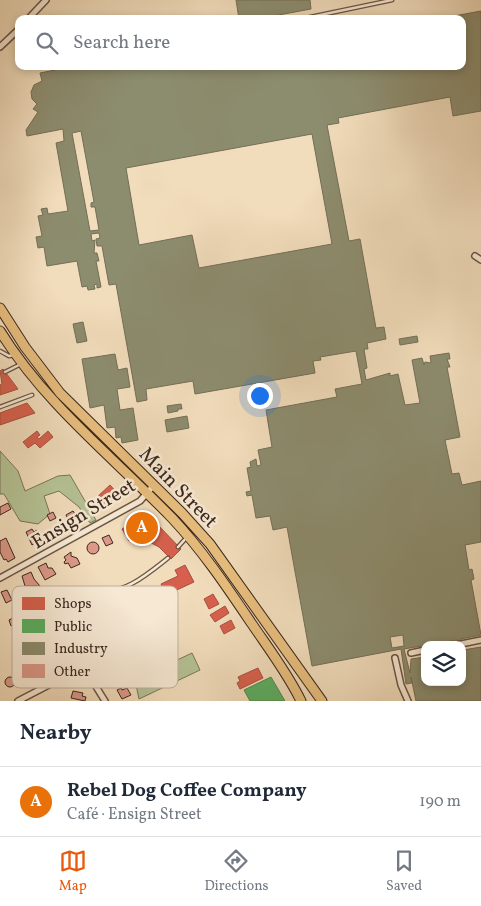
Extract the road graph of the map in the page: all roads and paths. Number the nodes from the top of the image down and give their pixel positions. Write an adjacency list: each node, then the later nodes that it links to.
1 (46, 0): 3 (street)
2 (392, 0): 4 (lane)
3 (32, 15)
4 (320, 15)
5 (15, 33): 6 (street)
6 (0, 47)
7 (475, 256): 8 (street)
8 (481, 260)
9 (0, 308): 18 (main road, Main Street)
10 (0, 331): 11 (main road, Main Street)
11 (3, 341): 13 (main road, Main Street)
12 (0, 351): 13 (lane)
13 (16, 354): 14 (main road, Main Street)
14 (22, 363): 15 (lane); 19 (main road, Main Street)
15 (5, 372)
16 (32, 395): 17 (lane)
17 (0, 407)
18 (154, 485): 19 (street, Ensign Street); 21 (main road, Main Street)
19 (147, 494): 20 (main road, Main Street); 25 (street, Ensign Street)
20 (188, 536): 22 (lane); 23 (main road, Main Street)
21 (210, 544): 23 (main road); 32 (main road, Main Street)
22 (178, 548)
23 (201, 551): 33 (main road, Main Street)
24 (168, 558): 26 (lane)
25 (0, 578)
26 (123, 586)
27 (481, 640): 28 (street)
28 (466, 643)
29 (421, 651): 30 (street)
30 (411, 653)
31 (395, 658): 40 (street)
32 (305, 676): 33 (main road); 39 (main road, Main Street)
33 (291, 683): 38 (main road, Main Street)
34 (43, 688): 36 (street)
35 (97, 688): 37 (street)
36 (18, 701)
37 (105, 701)
38 (301, 701)
39 (322, 701)
40 (408, 701)

